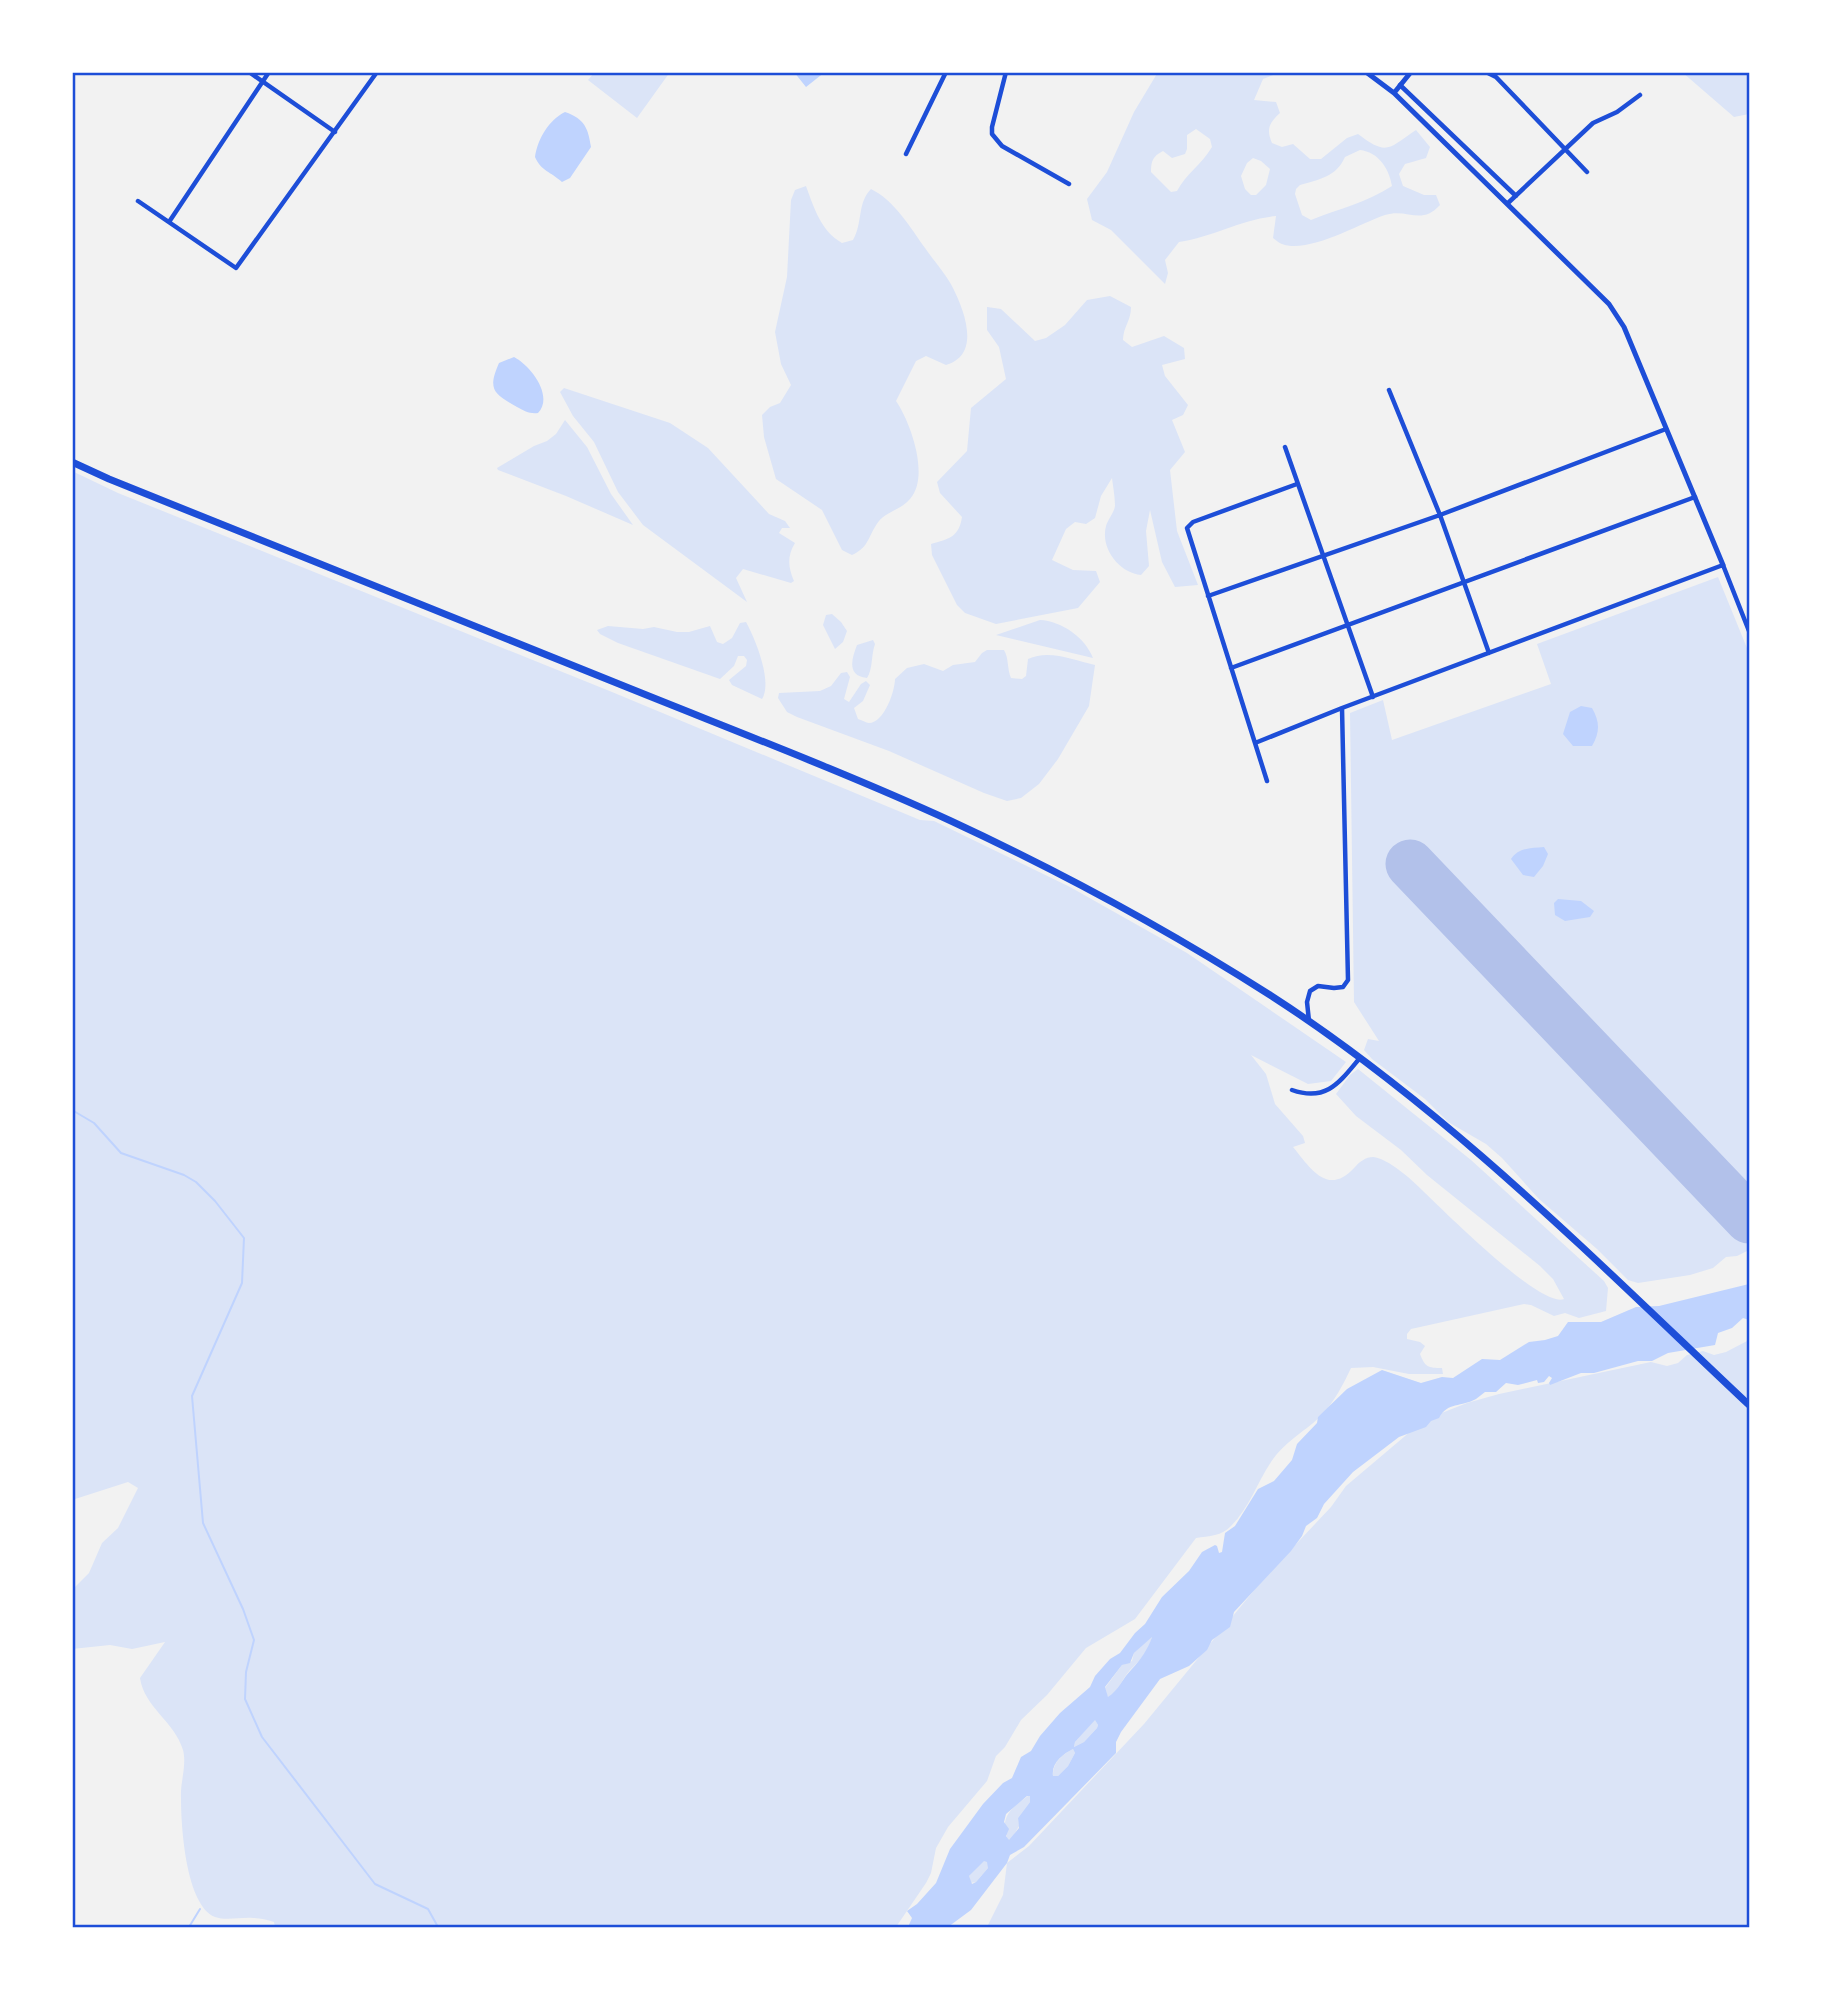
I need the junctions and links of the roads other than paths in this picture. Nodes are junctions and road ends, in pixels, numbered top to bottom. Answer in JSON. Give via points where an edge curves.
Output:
{"nodes":[{"id":1,"x":249,"y":72,"type":"edge"},
{"id":2,"x":269,"y":72,"type":"edge"},
{"id":3,"x":377,"y":72,"type":"edge"},
{"id":4,"x":946,"y":72,"type":"edge"},
{"id":5,"x":1006,"y":72,"type":"edge"},
{"id":6,"x":1366,"y":72,"type":"edge"},
{"id":7,"x":1411,"y":72,"type":"edge"},
{"id":8,"x":1486,"y":72,"type":"edge"},
{"id":9,"x":263,"y":81,"type":"junction"},
{"id":10,"x":1400,"y":85,"type":"junction"},
{"id":11,"x":1394,"y":93,"type":"junction"},
{"id":12,"x":1640,"y":95,"type":"dead end"},
{"id":13,"x":335,"y":132,"type":"junction"},
{"id":14,"x":1565,"y":148,"type":"junction"},
{"id":15,"x":906,"y":154,"type":"dead end"},
{"id":16,"x":1587,"y":172,"type":"dead end"},
{"id":17,"x":1069,"y":184,"type":"dead end"},
{"id":18,"x":1516,"y":195,"type":"junction"},
{"id":19,"x":138,"y":201,"type":"dead end"},
{"id":20,"x":1508,"y":203,"type":"junction"},
{"id":21,"x":169,"y":222,"type":"junction"},
{"id":22,"x":1389,"y":390,"type":"dead end"},
{"id":23,"x":1666,"y":429,"type":"junction"},
{"id":24,"x":1285,"y":447,"type":"dead end"},
{"id":25,"x":72,"y":462,"type":"edge"},
{"id":26,"x":1297,"y":484,"type":"junction"},
{"id":27,"x":1695,"y":497,"type":"junction"},
{"id":28,"x":1440,"y":515,"type":"junction"},
{"id":29,"x":1323,"y":555,"type":"junction"},
{"id":30,"x":1723,"y":565,"type":"junction"},
{"id":31,"x":1464,"y":583,"type":"junction"},
{"id":32,"x":1208,"y":596,"type":"junction"},
{"id":33,"x":1349,"y":625,"type":"junction"},
{"id":34,"x":1749,"y":631,"type":"edge"},
{"id":35,"x":1489,"y":653,"type":"junction"},
{"id":36,"x":1231,"y":668,"type":"junction"},
{"id":37,"x":1373,"y":696,"type":"junction"},
{"id":38,"x":1342,"y":708,"type":"junction"},
{"id":39,"x":1255,"y":743,"type":"junction"},
{"id":40,"x":1267,"y":781,"type":"dead end"},
{"id":41,"x":1310,"y":1023,"type":"junction"},
{"id":42,"x":1359,"y":1059,"type":"junction"},
{"id":43,"x":1292,"y":1090,"type":"dead end"},
{"id":44,"x":1749,"y":1405,"type":"edge"}],
"edges":[{"from":1,"to":9,"type":"street"},
{"from":2,"to":9,"type":"street"},
{"from":3,"to":13,"type":"street"},
{"from":4,"to":15,"type":"street"},
{"from":5,"to":17,"type":"street","via":[[992,134],[1002,146]]},
{"from":6,"to":11,"type":"street"},
{"from":7,"to":10,"type":"street"},
{"from":8,"to":14,"type":"street"},
{"from":9,"to":13,"type":"street"},
{"from":9,"to":21,"type":"street"},
{"from":10,"to":11,"type":"street"},
{"from":10,"to":18,"type":"street"},
{"from":11,"to":20,"type":"street"},
{"from":12,"to":14,"type":"street","via":[[1593,123]]},
{"from":13,"to":21,"type":"street","via":[[236,268]]},
{"from":14,"to":16,"type":"street"},
{"from":14,"to":18,"type":"street"},
{"from":18,"to":20,"type":"street"},
{"from":19,"to":21,"type":"street"},
{"from":20,"to":23,"type":"street","via":[[1609,304]]},
{"from":22,"to":28,"type":"street"},
{"from":23,"to":27,"type":"street"},
{"from":23,"to":28,"type":"street"},
{"from":24,"to":26,"type":"street"},
{"from":25,"to":41,"type":"highway","via":[[951,821],[1177,938]]},
{"from":26,"to":29,"type":"street"},
{"from":26,"to":32,"type":"street","via":[[1186,528]]},
{"from":27,"to":30,"type":"street"},
{"from":27,"to":31,"type":"street"},
{"from":28,"to":29,"type":"street"},
{"from":28,"to":31,"type":"street"},
{"from":29,"to":32,"type":"street"},
{"from":29,"to":33,"type":"street"},
{"from":30,"to":34,"type":"street"},
{"from":30,"to":35,"type":"street"},
{"from":31,"to":33,"type":"street"},
{"from":31,"to":35,"type":"street"},
{"from":32,"to":36,"type":"street"},
{"from":33,"to":36,"type":"street"},
{"from":33,"to":37,"type":"street"},
{"from":35,"to":37,"type":"street"},
{"from":36,"to":39,"type":"street"},
{"from":37,"to":38,"type":"street"},
{"from":38,"to":39,"type":"street"},
{"from":38,"to":41,"type":"street","via":[[1348,981],[1343,987],[1318,986],[1310,991]]},
{"from":39,"to":40,"type":"street"},
{"from":41,"to":42,"type":"highway"},
{"from":42,"to":43,"type":"street","via":[[1338,1084],[1323,1093],[1306,1095]]},
{"from":42,"to":44,"type":"highway","via":[[1487,1161]]}]}
